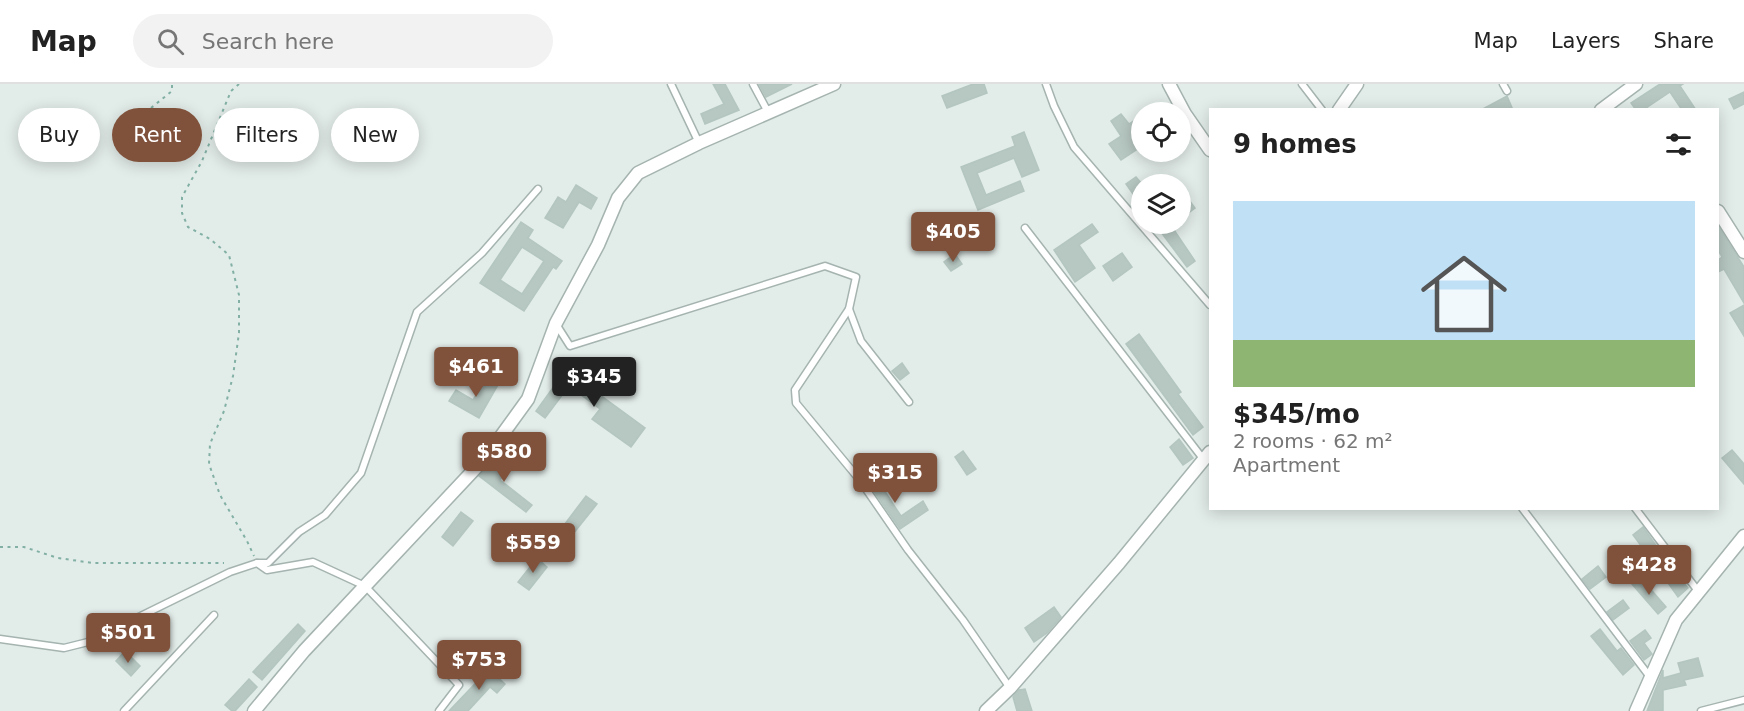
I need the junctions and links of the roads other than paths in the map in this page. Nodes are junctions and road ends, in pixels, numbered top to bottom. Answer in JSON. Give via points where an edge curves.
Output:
{"nodes":[{"id":1,"x":671,"y":84,"type":"edge"},
{"id":2,"x":753,"y":84,"type":"edge"},
{"id":3,"x":834,"y":84,"type":"edge"},
{"id":4,"x":1046,"y":84,"type":"edge"},
{"id":5,"x":1169,"y":84,"type":"edge"},
{"id":6,"x":1302,"y":84,"type":"edge"},
{"id":7,"x":1357,"y":84,"type":"edge"},
{"id":8,"x":1636,"y":84,"type":"edge"},
{"id":9,"x":1320,"y":108,"type":"edge"},
{"id":10,"x":1340,"y":108,"type":"edge"},
{"id":11,"x":1604,"y":108,"type":"edge"},
{"id":12,"x":769,"y":113,"type":"junction"},
{"id":13,"x":699,"y":144,"type":"junction"},
{"id":14,"x":1209,"y":149,"type":"edge"},
{"id":15,"x":538,"y":189,"type":"dead end"},
{"id":16,"x":1719,"y":213,"type":"edge"},
{"id":17,"x":1025,"y":228,"type":"dead end"},
{"id":18,"x":1744,"y":252,"type":"edge"},
{"id":19,"x":1209,"y":304,"type":"edge"},
{"id":20,"x":849,"y":309,"type":"junction"},
{"id":21,"x":556,"y":323,"type":"junction"},
{"id":22,"x":909,"y":402,"type":"dead end"},
{"id":23,"x":1207,"y":456,"type":"edge"},
{"id":24,"x":1524,"y":510,"type":"edge"},
{"id":25,"x":1637,"y":510,"type":"edge"},
{"id":26,"x":1744,"y":536,"type":"edge"},
{"id":27,"x":257,"y":563,"type":"junction"},
{"id":28,"x":365,"y":586,"type":"junction"},
{"id":29,"x":1698,"y":591,"type":"junction"},
{"id":30,"x":214,"y":615,"type":"dead end"},
{"id":31,"x":0,"y":639,"type":"edge"},
{"id":32,"x":1650,"y":677,"type":"junction"},
{"id":33,"x":1010,"y":688,"type":"junction"},
{"id":34,"x":1744,"y":699,"type":"edge"},
{"id":35,"x":124,"y":711,"type":"edge"},
{"id":36,"x":254,"y":711,"type":"edge"},
{"id":37,"x":439,"y":711,"type":"edge"},
{"id":38,"x":986,"y":711,"type":"edge"},
{"id":39,"x":1636,"y":711,"type":"edge"},
{"id":40,"x":1701,"y":711,"type":"edge"}],
"edges":[{"from":1,"to":13,"type":"lane"},
{"from":2,"to":12,"type":"lane"},
{"from":3,"to":12,"type":"street"},
{"from":4,"to":19,"type":"lane","via":[[1074,147]]},
{"from":5,"to":14,"type":"street"},
{"from":6,"to":9,"type":"lane"},
{"from":7,"to":10,"type":"street"},
{"from":8,"to":11,"type":"street"},
{"from":12,"to":13,"type":"street"},
{"from":13,"to":21,"type":"street","via":[[638,173],[618,198]]},
{"from":15,"to":27,"type":"lane","via":[[482,253],[417,312],[361,473],[325,515],[299,532],[268,563]]},
{"from":16,"to":18,"type":"street"},
{"from":17,"to":23,"type":"lane"},
{"from":20,"to":21,"type":"lane","via":[[856,277],[825,266],[570,346]]},
{"from":20,"to":22,"type":"lane","via":[[861,341]]},
{"from":20,"to":33,"type":"lane","via":[[795,390],[796,403],[860,479]]},
{"from":21,"to":28,"type":"street","via":[[528,399],[486,457]]},
{"from":23,"to":33,"type":"street"},
{"from":24,"to":32,"type":"lane"},
{"from":25,"to":29,"type":"lane"},
{"from":26,"to":29,"type":"street"},
{"from":27,"to":28,"type":"lane","via":[[267,570],[313,562]]},
{"from":27,"to":31,"type":"lane","via":[[220,576],[88,642],[64,648]]},
{"from":28,"to":36,"type":"street"},
{"from":28,"to":37,"type":"lane","via":[[459,685]]},
{"from":29,"to":32,"type":"street","via":[[1676,620]]},
{"from":30,"to":35,"type":"lane"},
{"from":32,"to":39,"type":"street"},
{"from":33,"to":38,"type":"street"},
{"from":34,"to":40,"type":"lane"}]}
